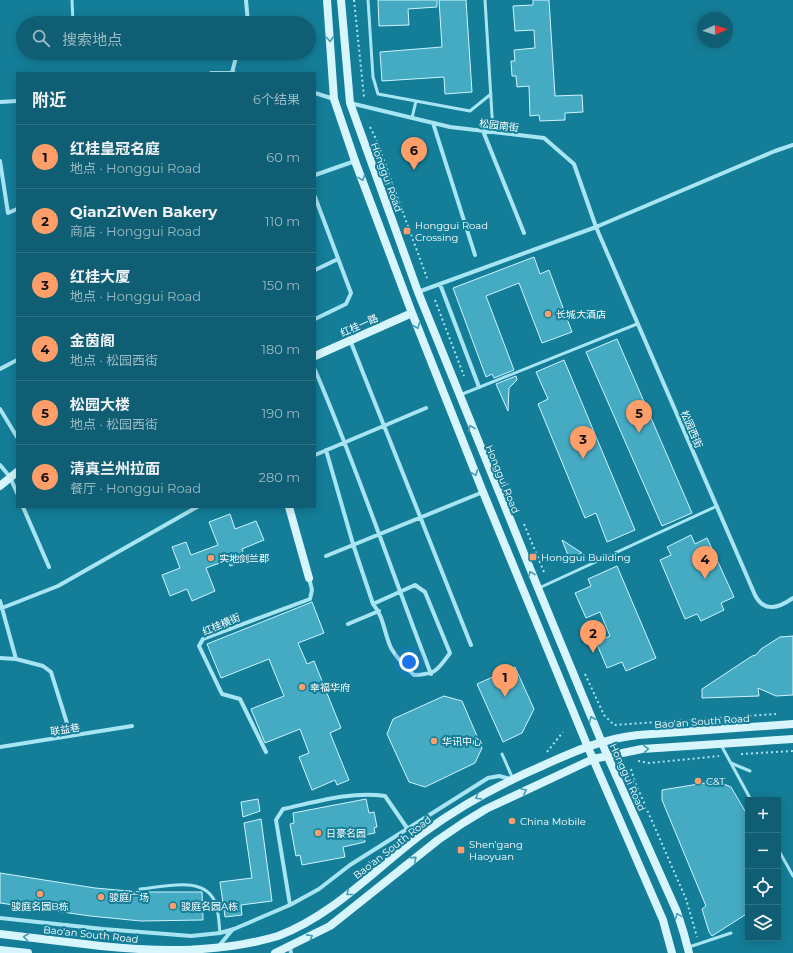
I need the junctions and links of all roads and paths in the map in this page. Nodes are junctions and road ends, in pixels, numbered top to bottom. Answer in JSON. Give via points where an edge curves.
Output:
{"nodes":[{"id":1,"x":72,"y":0,"type":"edge"},
{"id":2,"x":246,"y":0,"type":"edge"},
{"id":3,"x":327,"y":0,"type":"edge"},
{"id":4,"x":341,"y":0,"type":"edge"},
{"id":5,"x":354,"y":0,"type":"edge"},
{"id":6,"x":368,"y":0,"type":"edge"},
{"id":7,"x":485,"y":0,"type":"edge"},
{"id":8,"x":73,"y":16,"type":"edge"},
{"id":9,"x":247,"y":16,"type":"edge"},
{"id":10,"x":236,"y":60,"type":"edge"},
{"id":11,"x":233,"y":72,"type":"edge"},
{"id":12,"x":316,"y":93,"type":"edge"},
{"id":13,"x":491,"y":94,"type":"junction"},
{"id":14,"x":364,"y":97,"type":"dead end"},
{"id":15,"x":334,"y":99,"type":"junction"},
{"id":16,"x":16,"y":101,"type":"edge"},
{"id":17,"x":416,"y":101,"type":"junction"},
{"id":18,"x":0,"y":102,"type":"edge"},
{"id":19,"x":350,"y":103,"type":"junction"},
{"id":20,"x":412,"y":118,"type":"junction"},
{"id":21,"x":433,"y":123,"type":"junction"},
{"id":22,"x":369,"y":126,"type":"dead end"},
{"id":23,"x":483,"y":131,"type":"junction"},
{"id":24,"x":493,"y":132,"type":"junction"},
{"id":25,"x":793,"y":145,"type":"edge"},
{"id":26,"x":0,"y":161,"type":"edge"},
{"id":27,"x":356,"y":162,"type":"junction"},
{"id":28,"x":316,"y":175,"type":"edge"},
{"id":29,"x":316,"y":200,"type":"edge"},
{"id":30,"x":16,"y":209,"type":"edge"},
{"id":31,"x":596,"y":227,"type":"junction"},
{"id":32,"x":524,"y":233,"type":"dead end"},
{"id":33,"x":475,"y":255,"type":"dead end"},
{"id":34,"x":338,"y":259,"type":"junction"},
{"id":35,"x":316,"y":270,"type":"edge"},
{"id":36,"x":427,"y":278,"type":"dead end"},
{"id":37,"x":440,"y":284,"type":"junction"},
{"id":38,"x":418,"y":292,"type":"junction"},
{"id":39,"x":436,"y":300,"type":"dead end"},
{"id":40,"x":412,"y":313,"type":"junction"},
{"id":41,"x":316,"y":319,"type":"edge"},
{"id":42,"x":637,"y":324,"type":"junction"},
{"id":43,"x":350,"y":340,"type":"junction"},
{"id":44,"x":316,"y":356,"type":"edge"},
{"id":45,"x":16,"y":361,"type":"edge"},
{"id":46,"x":0,"y":369,"type":"edge"},
{"id":47,"x":316,"y":373,"type":"edge"},
{"id":48,"x":466,"y":383,"type":"dead end"},
{"id":49,"x":479,"y":387,"type":"junction"},
{"id":50,"x":458,"y":396,"type":"junction"},
{"id":51,"x":426,"y":408,"type":"dead end"},
{"id":52,"x":0,"y":409,"type":"edge"},
{"id":53,"x":383,"y":424,"type":"junction"},
{"id":54,"x":16,"y":435,"type":"edge"},
{"id":55,"x":344,"y":443,"type":"junction"},
{"id":56,"x":326,"y":450,"type":"junction"},
{"id":57,"x":316,"y":455,"type":"edge"},
{"id":58,"x":0,"y":465,"type":"edge"},
{"id":59,"x":14,"y":474,"type":"edge"},
{"id":60,"x":0,"y":486,"type":"edge"},
{"id":61,"x":16,"y":487,"type":"edge"},
{"id":62,"x":482,"y":492,"type":"junction"},
{"id":63,"x":717,"y":506,"type":"junction"},
{"id":64,"x":23,"y":508,"type":"edge"},
{"id":65,"x":195,"y":508,"type":"edge"},
{"id":66,"x":289,"y":508,"type":"edge"},
{"id":67,"x":420,"y":517,"type":"junction"},
{"id":68,"x":380,"y":534,"type":"junction"},
{"id":69,"x":353,"y":544,"type":"junction"},
{"id":70,"x":326,"y":556,"type":"dead end"},
{"id":71,"x":49,"y":567,"type":"dead end"},
{"id":72,"x":309,"y":578,"type":"joint"},
{"id":73,"x":538,"y":588,"type":"junction"},
{"id":74,"x":400,"y":593,"type":"junction"},
{"id":75,"x":793,"y":598,"type":"edge"},
{"id":76,"x":0,"y":601,"type":"edge"},
{"id":77,"x":373,"y":604,"type":"junction"},
{"id":78,"x":1,"y":608,"type":"edge"},
{"id":79,"x":379,"y":611,"type":"junction"},
{"id":80,"x":348,"y":624,"type":"dead end"},
{"id":81,"x":472,"y":645,"type":"dead end"},
{"id":82,"x":0,"y":658,"type":"edge"},
{"id":83,"x":16,"y":659,"type":"junction"},
{"id":84,"x":584,"y":671,"type":"dead end"},
{"id":85,"x":431,"y":674,"type":"junction"},
{"id":86,"x":777,"y":714,"type":"dead end"},
{"id":87,"x":793,"y":724,"type":"edge"},
{"id":88,"x":132,"y":726,"type":"dead end"},
{"id":89,"x":563,"y":732,"type":"dead end"},
{"id":90,"x":71,"y":736,"type":"junction"},
{"id":91,"x":793,"y":739,"type":"edge"},
{"id":92,"x":601,"y":741,"type":"junction"},
{"id":93,"x":720,"y":744,"type":"junction"},
{"id":94,"x":587,"y":745,"type":"junction"},
{"id":95,"x":0,"y":747,"type":"edge"},
{"id":96,"x":793,"y":751,"type":"edge"},
{"id":97,"x":266,"y":752,"type":"dead end"},
{"id":98,"x":502,"y":754,"type":"dead end"},
{"id":99,"x":544,"y":754,"type":"dead end"},
{"id":100,"x":741,"y":754,"type":"dead end"},
{"id":101,"x":607,"y":755,"type":"junction"},
{"id":102,"x":720,"y":756,"type":"dead end"},
{"id":103,"x":593,"y":759,"type":"junction"},
{"id":104,"x":638,"y":761,"type":"dead end"},
{"id":105,"x":731,"y":763,"type":"junction"},
{"id":106,"x":632,"y":769,"type":"dead end"},
{"id":107,"x":750,"y":771,"type":"dead end"},
{"id":108,"x":513,"y":779,"type":"junction"},
{"id":109,"x":749,"y":797,"type":"edge"},
{"id":110,"x":407,"y":828,"type":"junction"},
{"id":111,"x":781,"y":854,"type":"edge"},
{"id":112,"x":793,"y":876,"type":"edge"},
{"id":113,"x":140,"y":889,"type":"dead end"},
{"id":114,"x":290,"y":905,"type":"junction"},
{"id":115,"x":0,"y":918,"type":"edge"},
{"id":116,"x":234,"y":929,"type":"junction"},
{"id":117,"x":220,"y":933,"type":"junction"},
{"id":118,"x":731,"y":933,"type":"dead end"},
{"id":119,"x":0,"y":934,"type":"edge"},
{"id":120,"x":698,"y":938,"type":"dead end"},
{"id":121,"x":0,"y":950,"type":"edge"},
{"id":122,"x":290,"y":950,"type":"edge"},
{"id":123,"x":688,"y":950,"type":"edge"},
{"id":124,"x":214,"y":951,"type":"junction"},
{"id":125,"x":28,"y":953,"type":"edge"},
{"id":126,"x":275,"y":953,"type":"edge"},
{"id":127,"x":672,"y":953,"type":"edge"}],
"edges":[{"from":1,"to":8,"type":"lane"},
{"from":2,"to":9,"type":"street"},
{"from":3,"to":15,"type":"main road","one_way":true},
{"from":4,"to":19,"type":"main road","name":"Honggui Road"},
{"from":5,"to":14,"type":"path"},
{"from":6,"to":17,"type":"lane","via":[[373,77],[378,94]]},
{"from":7,"to":13,"type":"lane"},
{"from":10,"to":11,"type":"street"},
{"from":12,"to":15,"type":"street"},
{"from":13,"to":17,"type":"lane","via":[[470,111]]},
{"from":13,"to":24,"type":"lane"},
{"from":15,"to":27,"type":"main road"},
{"from":16,"to":18,"type":"street"},
{"from":17,"to":20,"type":"lane"},
{"from":19,"to":20,"type":"street","name":"松园南街"},
{"from":19,"to":38,"type":"main road","name":"Honggui Road"},
{"from":20,"to":21,"type":"street","name":"松园南街"},
{"from":21,"to":23,"type":"street","name":"松园南街"},
{"from":21,"to":33,"type":"street"},
{"from":22,"to":36,"type":"path"},
{"from":23,"to":24,"type":"street","name":"松园南街"},
{"from":23,"to":32,"type":"street"},
{"from":24,"to":31,"type":"street","name":"松园南街","via":[[544,138],[574,164]]},
{"from":25,"to":31,"type":"street","via":[[774,150]]},
{"from":26,"to":30,"type":"street","via":[[8,213]]},
{"from":27,"to":28,"type":"street"},
{"from":27,"to":40,"type":"main road","one_way":true},
{"from":29,"to":34,"type":"street"},
{"from":31,"to":37,"type":"street"},
{"from":31,"to":42,"type":"street","name":"松园西街"},
{"from":34,"to":35,"type":"street"},
{"from":34,"to":41,"type":"street","via":[[351,293],[346,304]]},
{"from":37,"to":38,"type":"street"},
{"from":37,"to":49,"type":"street"},
{"from":38,"to":50,"type":"main road","name":"Honggui Road"},
{"from":39,"to":48,"type":"path"},
{"from":40,"to":43,"type":"main road","name":"红桂一路"},
{"from":40,"to":62,"type":"main road","one_way":true},
{"from":42,"to":49,"type":"lane"},
{"from":42,"to":63,"type":"street","name":"松园西街"},
{"from":43,"to":44,"type":"main road","name":"红桂一路"},
{"from":43,"to":53,"type":"street"},
{"from":45,"to":46,"type":"street"},
{"from":47,"to":55,"type":"street"},
{"from":49,"to":50,"type":"lane"},
{"from":73,"to":50,"type":"main road","name":"Honggui Road","one_way":true},
{"from":51,"to":53,"type":"street"},
{"from":52,"to":54,"type":"street"},
{"from":53,"to":55,"type":"street"},
{"from":53,"to":67,"type":"street"},
{"from":55,"to":56,"type":"street"},
{"from":55,"to":68,"type":"street"},
{"from":56,"to":57,"type":"street"},
{"from":56,"to":69,"type":"street"},
{"from":58,"to":59,"type":"street"},
{"from":59,"to":60,"type":"main road"},
{"from":59,"to":61,"type":"street"},
{"from":62,"to":67,"type":"street"},
{"from":62,"to":94,"type":"main road"},
{"from":63,"to":73,"type":"lane"},
{"from":63,"to":75,"type":"street","name":"松园西街","via":[[758,601],[774,607]]},
{"from":64,"to":71,"type":"street"},
{"from":65,"to":78,"type":"street","via":[[58,586]]},
{"from":66,"to":72,"type":"main road"},
{"from":67,"to":68,"type":"street"},
{"from":67,"to":81,"type":"street"},
{"from":68,"to":69,"type":"street"},
{"from":68,"to":74,"type":"street"},
{"from":69,"to":70,"type":"street"},
{"from":69,"to":77,"type":"street"},
{"from":72,"to":97,"type":"street","name":"红桂横街","via":[[312,590],[310,599],[203,638],[199,646],[222,694],[240,699]]},
{"from":92,"to":73,"type":"main road","name":"Honggui Road","one_way":true},
{"from":74,"to":77,"type":"street"},
{"from":74,"to":85,"type":"street"},
{"from":74,"to":85,"type":"street","via":[[415,586],[425,592],[450,653]]},
{"from":76,"to":78,"type":"street"},
{"from":77,"to":79,"type":"street"},
{"from":78,"to":83,"type":"street"},
{"from":79,"to":80,"type":"street"},
{"from":79,"to":85,"type":"street","via":[[392,648],[405,667],[414,675]]},
{"from":82,"to":83,"type":"street"},
{"from":83,"to":90,"type":"street","via":[[43,666],[51,672]]},
{"from":84,"to":86,"type":"path","via":[[604,715],[614,725]]},
{"from":87,"to":92,"type":"main road","name":"Bao'an South Road","via":[[638,735]]},
{"from":88,"to":90,"type":"street","name":"联益巷"},
{"from":89,"to":99,"type":"path"},
{"from":90,"to":95,"type":"street","name":"联益巷"},
{"from":91,"to":93,"type":"main road"},
{"from":92,"to":94,"type":"main road","name":"Bao'an South Road"},
{"from":92,"to":101,"type":"main road","name":"Honggui Road"},
{"from":101,"to":93,"type":"main road","one_way":true,"via":[[642,749]]},
{"from":93,"to":105,"type":"lane"},
{"from":94,"to":103,"type":"main road"},
{"from":94,"to":108,"type":"main road","name":"Bao'an South Road"},
{"from":96,"to":100,"type":"path"},
{"from":98,"to":108,"type":"lane"},
{"from":101,"to":103,"type":"main road"},
{"from":123,"to":101,"type":"main road","name":"Honggui Road","one_way":true,"via":[[676,912]]},
{"from":102,"to":104,"type":"path","via":[[649,763]]},
{"from":122,"to":103,"type":"main road","one_way":true,"via":[[330,926],[463,823],[486,809]]},
{"from":103,"to":127,"type":"main road","via":[[662,920]]},
{"from":105,"to":107,"type":"lane"},
{"from":105,"to":109,"type":"lane"},
{"from":106,"to":120,"type":"path","via":[[635,782],[686,899]]},
{"from":108,"to":110,"type":"street","via":[[499,776],[488,778]]},
{"from":108,"to":124,"type":"main road","name":"Bao'an South Road","one_way":true,"via":[[476,798],[423,833],[345,896],[295,929],[252,944]]},
{"from":110,"to":114,"type":"street","via":[[350,865],[319,889]]},
{"from":110,"to":114,"type":"street","via":[[385,796],[374,794],[337,797],[283,809],[276,820]]},
{"from":111,"to":112,"type":"lane"},
{"from":113,"to":117,"type":"lane","via":[[191,884],[206,889],[216,904]]},
{"from":114,"to":116,"type":"street"},
{"from":115,"to":117,"type":"street","via":[[191,936]]},
{"from":116,"to":117,"type":"street"},
{"from":116,"to":124,"type":"street"},
{"from":118,"to":123,"type":"lane"},
{"from":124,"to":119,"type":"main road","name":"Bao'an South Road","one_way":true,"via":[[168,952]]},
{"from":121,"to":125,"type":"main road"},
{"from":122,"to":126,"type":"main road"}]}
